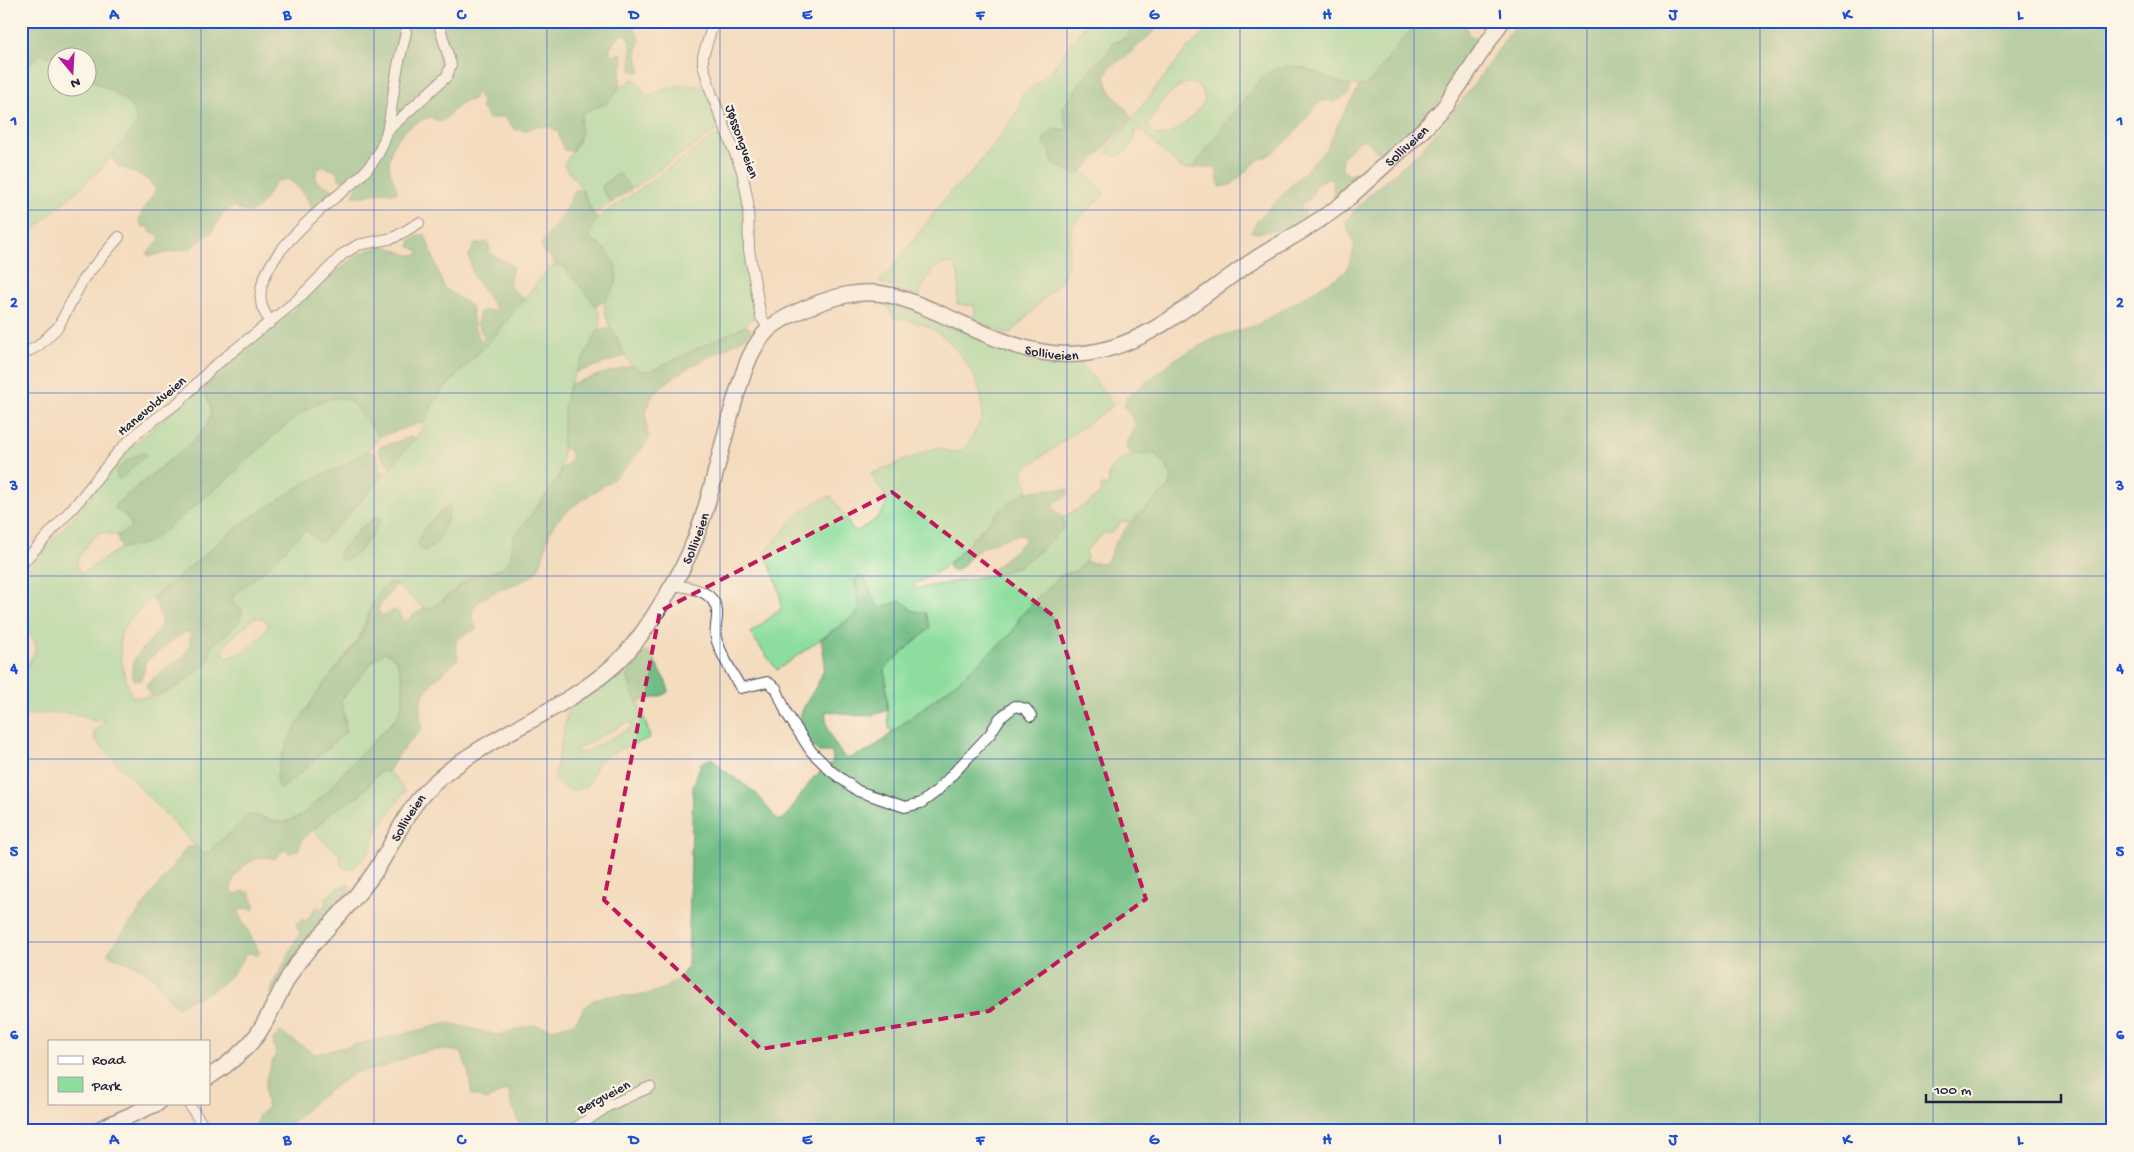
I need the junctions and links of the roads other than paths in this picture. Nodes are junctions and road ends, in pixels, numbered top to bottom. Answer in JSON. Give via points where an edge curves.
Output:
{"nodes":[{"id":1,"x":438,"y":21,"type":"edge"},
{"id":2,"x":714,"y":21,"type":"edge"},
{"id":3,"x":1502,"y":21,"type":"edge"},
{"id":4,"x":406,"y":32,"type":"dead end"},
{"id":5,"x":388,"y":130,"type":"junction"},
{"id":6,"x":419,"y":223,"type":"dead end"},
{"id":7,"x":119,"y":237,"type":"dead end"},
{"id":8,"x":270,"y":323,"type":"junction"},
{"id":9,"x":769,"y":329,"type":"junction"},
{"id":10,"x":21,"y":354,"type":"edge"},
{"id":11,"x":21,"y":565,"type":"edge"},
{"id":12,"x":673,"y":585,"type":"junction"},
{"id":13,"x":1031,"y":716,"type":"dead end"},
{"id":14,"x":210,"y":1076,"type":"edge"},
{"id":15,"x":650,"y":1087,"type":"dead end"},
{"id":16,"x":156,"y":1104,"type":"edge"},
{"id":17,"x":189,"y":1104,"type":"edge"},
{"id":18,"x":95,"y":1131,"type":"edge"},
{"id":19,"x":207,"y":1131,"type":"edge"},
{"id":20,"x":571,"y":1131,"type":"edge"}],
"edges":[{"from":1,"to":5,"type":"street","via":[[451,65],[447,76]]},
{"from":2,"to":9,"type":"street","name":"Jøssongveien","via":[[703,66],[742,171],[748,202],[749,250],[761,317]]},
{"from":3,"to":9,"type":"street","name":"Solliveien","via":[[1446,105],[1342,204],[1252,261],[1195,303],[1122,344],[1081,354],[1033,350],[1013,345],[900,298],[868,293],[848,294],[821,302],[791,314]]},
{"from":4,"to":5,"type":"street"},
{"from":5,"to":8,"type":"street","via":[[378,154],[364,174],[318,211],[268,268],[260,296]]},
{"from":6,"to":8,"type":"street","name":"Hanevoldveien","via":[[393,238],[358,245],[343,254]]},
{"from":7,"to":10,"type":"street","via":[[84,278],[58,327],[38,346]]},
{"from":8,"to":11,"type":"street","name":"Hanevoldveien","via":[[212,368],[179,402],[139,431]]},
{"from":9,"to":12,"type":"street","name":"Solliveien","via":[[754,347],[743,373],[696,537]]},
{"from":12,"to":13,"type":"street","via":[[697,590],[714,601],[716,640],[741,688],[768,682],[776,688],[787,714],[811,751],[858,791],[888,802],[905,808],[921,803],[936,792],[990,734],[1000,718],[1015,706],[1026,709]]},
{"from":12,"to":14,"type":"street","name":"Solliveien","via":[[634,644],[613,666],[567,699],[475,753],[430,786],[414,805],[372,876],[297,964],[258,1033],[241,1052]]},
{"from":15,"to":20,"type":"street","name":"Bergveien","via":[[608,1106]]},
{"from":16,"to":18,"type":"street"},
{"from":17,"to":19,"type":"street"}]}
